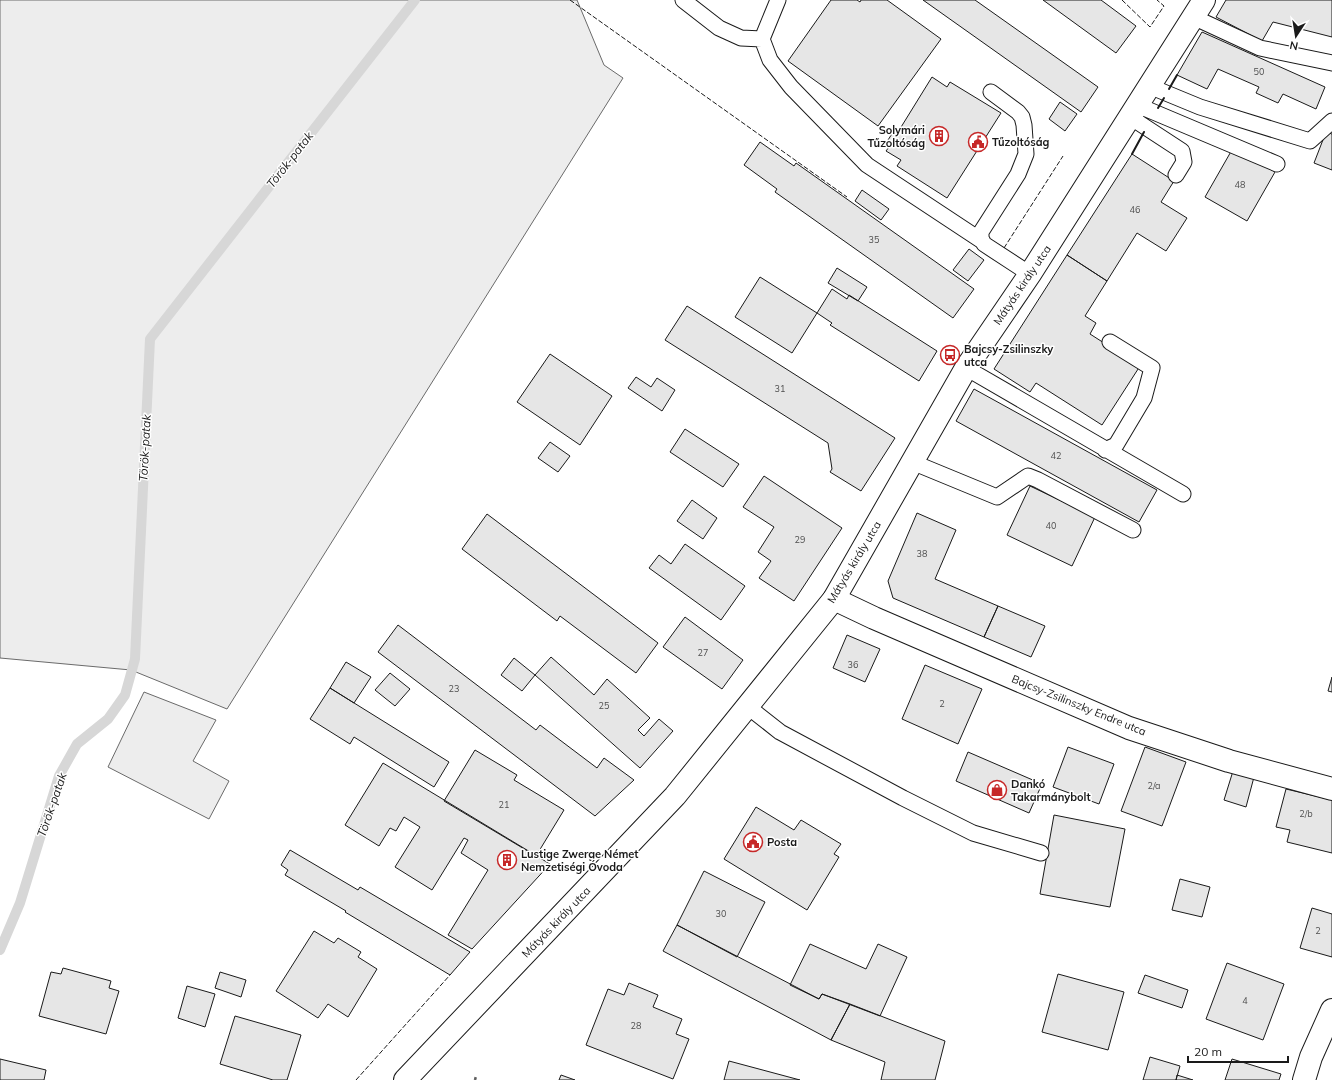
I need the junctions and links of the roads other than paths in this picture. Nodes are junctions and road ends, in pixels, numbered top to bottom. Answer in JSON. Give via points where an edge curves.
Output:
{"nodes":[{"id":1,"x":683,"y":0,"type":"edge"},
{"id":2,"x":778,"y":0,"type":"edge"},
{"id":3,"x":1199,"y":8,"type":"edge"},
{"id":4,"x":762,"y":39,"type":"junction"},
{"id":5,"x":1332,"y":63,"type":"edge"},
{"id":6,"x":1149,"y":86,"type":"junction"},
{"id":7,"x":990,"y":92,"type":"dead end"},
{"id":8,"x":1134,"y":111,"type":"junction"},
{"id":9,"x":1332,"y":121,"type":"edge"},
{"id":10,"x":1277,"y":164,"type":"dead end"},
{"id":11,"x":1176,"y":175,"type":"dead end"},
{"id":12,"x":982,"y":241,"type":"junction"},
{"id":13,"x":1030,"y":274,"type":"junction"},
{"id":14,"x":1110,"y":342,"type":"dead end"},
{"id":15,"x":966,"y":368,"type":"junction"},
{"id":16,"x":1105,"y":450,"type":"junction"},
{"id":17,"x":912,"y":462,"type":"junction"},
{"id":18,"x":1183,"y":494,"type":"dead end"},
{"id":19,"x":1134,"y":530,"type":"dead end"},
{"id":20,"x":834,"y":599,"type":"junction"},
{"id":21,"x":747,"y":706,"type":"junction"},
{"id":22,"x":1332,"y":789,"type":"edge"},
{"id":23,"x":1041,"y":853,"type":"dead end"},
{"id":24,"x":1332,"y":1010,"type":"edge"},
{"id":25,"x":405,"y":1080,"type":"edge"},
{"id":26,"x":1304,"y":1080,"type":"edge"}],
"edges":[{"from":1,"to":4,"type":"lane","via":[[719,28],[741,38]]},
{"from":2,"to":4,"type":"lane"},
{"from":3,"to":5,"type":"lane","via":[[1260,48]]},
{"from":3,"to":6,"type":"main road","name":"Mátyás király utca"},
{"from":4,"to":12,"type":"lane","via":[[770,60],[791,87],[867,165]]},
{"from":6,"to":8,"type":"main road","name":"Mátyás király utca"},
{"from":6,"to":9,"type":"lane","via":[[1200,107],[1310,141]]},
{"from":7,"to":12,"type":"lane","via":[[1022,117],[1026,154],[1018,174],[982,232]]},
{"from":8,"to":10,"type":"lane"},
{"from":8,"to":11,"type":"lane","via":[[1182,151],[1184,162]]},
{"from":8,"to":13,"type":"main road","name":"Mátyás király utca"},
{"from":12,"to":13,"type":"lane"},
{"from":13,"to":15,"type":"main road","name":"Mátyás király utca"},
{"from":14,"to":16,"type":"lane","via":[[1152,368],[1144,398],[1116,446]]},
{"from":15,"to":16,"type":"lane"},
{"from":15,"to":17,"type":"main road","name":"Mátyás király utca"},
{"from":16,"to":18,"type":"lane"},
{"from":17,"to":19,"type":"lane","via":[[997,497],[1028,476]]},
{"from":17,"to":20,"type":"main road","name":"Mátyás király utca"},
{"from":20,"to":21,"type":"main road","name":"Mátyás király utca"},
{"from":20,"to":22,"type":"main road","name":"Bajcsy-Zsilinszky Endre utca","via":[[1130,728],[1229,761]]},
{"from":21,"to":23,"type":"lane","via":[[780,732],[903,798],[973,833]]},
{"from":21,"to":25,"type":"main road","name":"Mátyás király utca","via":[[675,796]]},
{"from":24,"to":26,"type":"main road","via":[[1311,1057]]}]}
